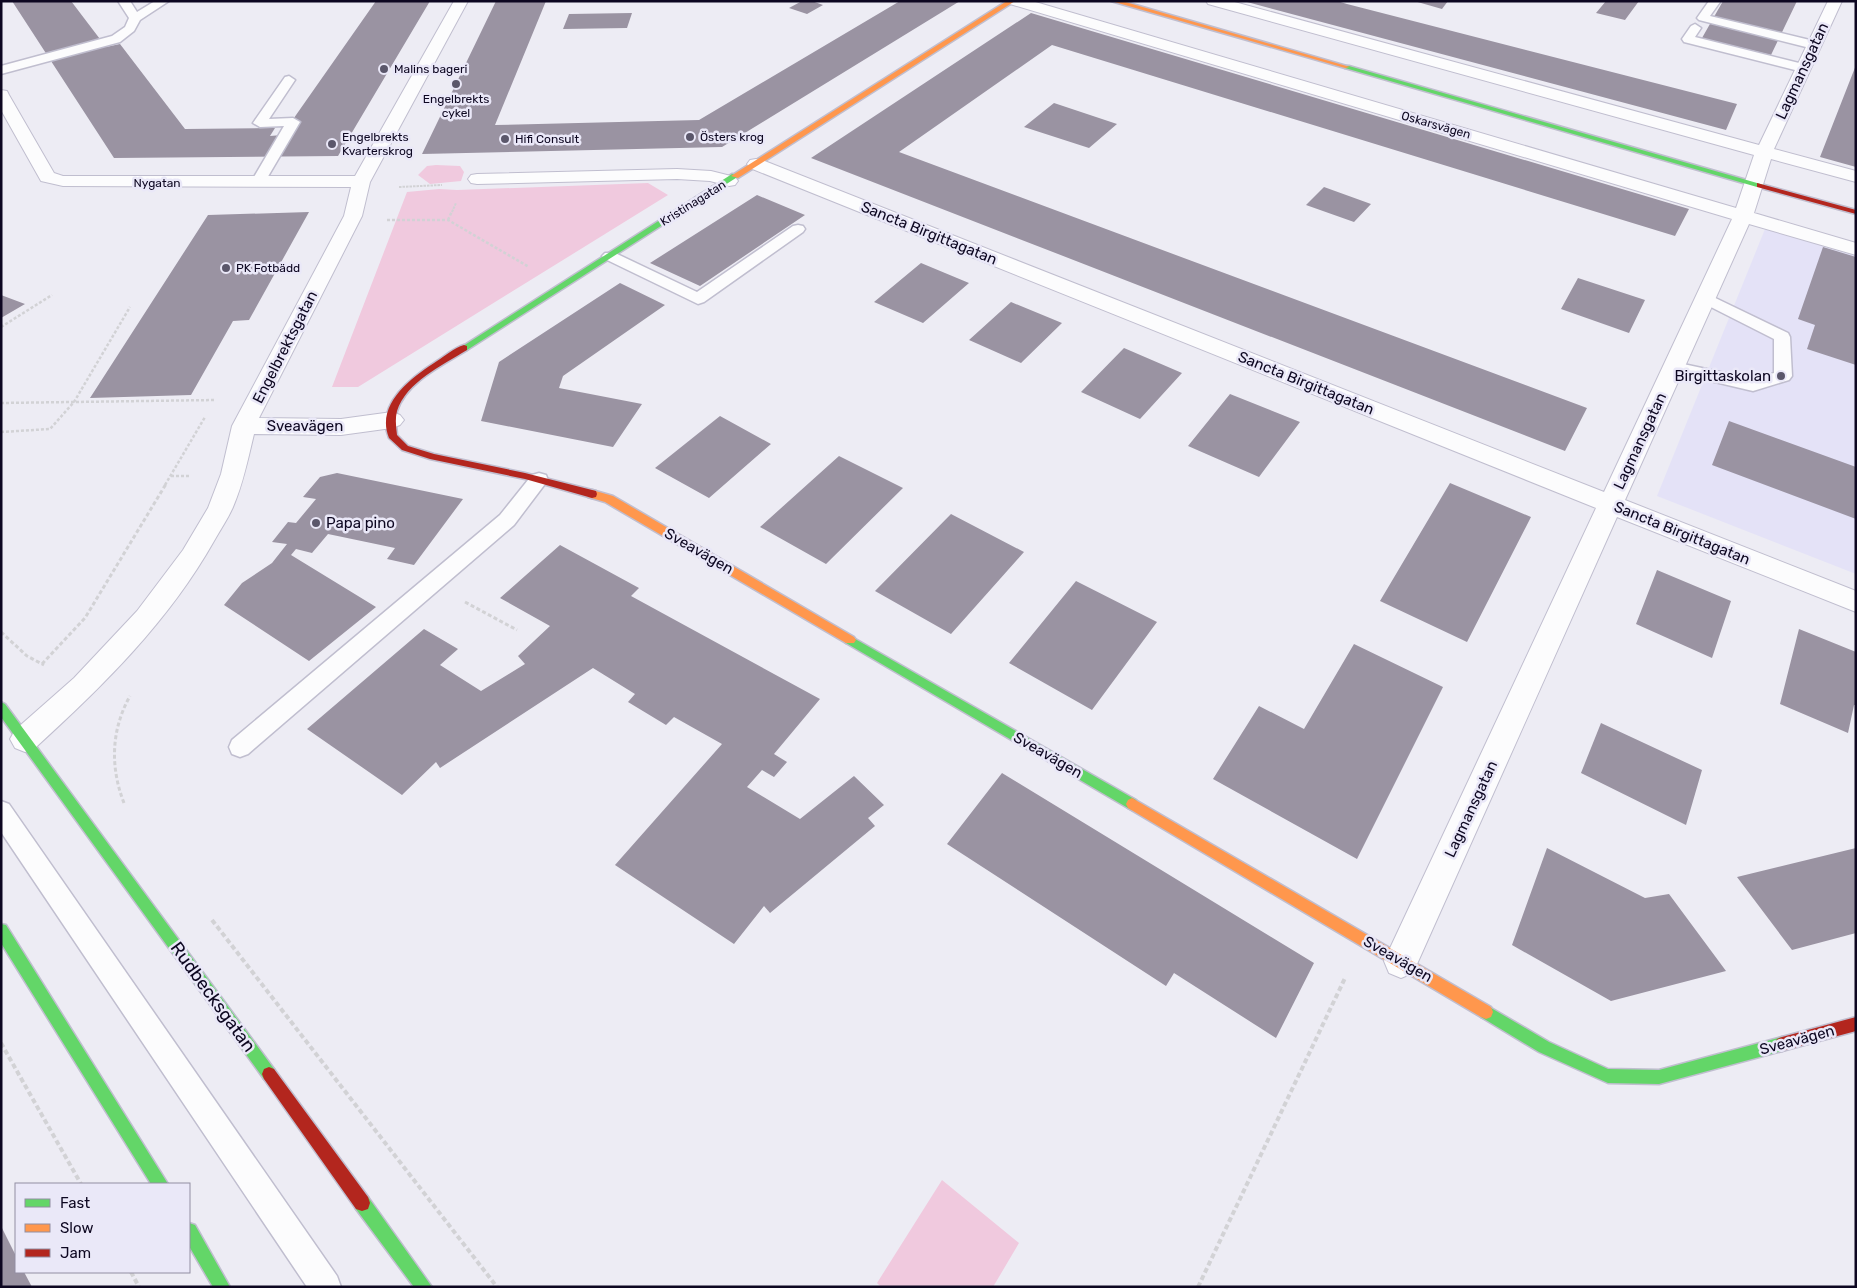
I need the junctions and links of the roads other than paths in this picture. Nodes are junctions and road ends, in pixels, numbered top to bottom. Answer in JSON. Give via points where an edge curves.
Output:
{"nodes":[{"id":1,"x":124,"y":1,"type":"edge"},
{"id":2,"x":164,"y":1,"type":"edge"},
{"id":3,"x":461,"y":1,"type":"edge"},
{"id":4,"x":1014,"y":1,"type":"edge"},
{"id":5,"x":1114,"y":1,"type":"edge"},
{"id":6,"x":1213,"y":1,"type":"edge"},
{"id":7,"x":1835,"y":1,"type":"edge"},
{"id":8,"x":1714,"y":2,"type":"edge"},
{"id":9,"x":1234,"y":4,"type":"edge"},
{"id":10,"x":135,"y":18,"type":"junction"},
{"id":11,"x":1695,"y":28,"type":"dead end"},
{"id":12,"x":1814,"y":45,"type":"junction"},
{"id":13,"x":1804,"y":68,"type":"junction"},
{"id":14,"x":1,"y":70,"type":"edge"},
{"id":15,"x":289,"y":80,"type":"dead end"},
{"id":16,"x":1,"y":95,"type":"edge"},
{"id":17,"x":1764,"y":152,"type":"junction"},
{"id":18,"x":756,"y":164,"type":"junction"},
{"id":19,"x":1856,"y":177,"type":"edge"},
{"id":20,"x":477,"y":180,"type":"road end"},
{"id":21,"x":729,"y":181,"type":"junction"},
{"id":22,"x":258,"y":182,"type":"junction"},
{"id":23,"x":361,"y":182,"type":"junction"},
{"id":24,"x":1754,"y":183,"type":"junction"},
{"id":25,"x":1856,"y":212,"type":"edge"},
{"id":26,"x":1743,"y":216,"type":"junction"},
{"id":27,"x":798,"y":229,"type":"dead end"},
{"id":28,"x":1856,"y":249,"type":"edge"},
{"id":29,"x":610,"y":256,"type":"junction"},
{"id":30,"x":1705,"y":298,"type":"junction"},
{"id":31,"x":1674,"y":367,"type":"junction"},
{"id":32,"x":392,"y":420,"type":"junction"},
{"id":33,"x":244,"y":426,"type":"junction"},
{"id":34,"x":539,"y":480,"type":"junction"},
{"id":35,"x":1611,"y":504,"type":"junction"},
{"id":36,"x":1856,"y":602,"type":"edge"},
{"id":37,"x":1,"y":707,"type":"edge"},
{"id":38,"x":24,"y":739,"type":"junction"},
{"id":39,"x":240,"y":747,"type":"dead end"},
{"id":40,"x":1,"y":812,"type":"edge"},
{"id":41,"x":1,"y":930,"type":"edge"},
{"id":42,"x":1401,"y":961,"type":"junction"},
{"id":43,"x":1856,"y":1024,"type":"edge"},
{"id":44,"x":159,"y":1183,"type":"edge"},
{"id":45,"x":190,"y":1234,"type":"edge"},
{"id":46,"x":222,"y":1287,"type":"edge"},
{"id":47,"x":326,"y":1287,"type":"edge"},
{"id":48,"x":424,"y":1287,"type":"edge"}],
"edges":[{"from":1,"to":10,"type":"lane"},
{"from":2,"to":10,"type":"lane"},
{"from":3,"to":23,"type":"street","name":"Engelbrektsgatan"},
{"from":4,"to":18,"type":"street","name":"Kristinagatan"},
{"from":4,"to":26,"type":"street","name":"Oskarsvägen"},
{"from":5,"to":24,"type":"street"},
{"from":6,"to":9,"type":"street"},
{"from":7,"to":12,"type":"street","name":"Lagmansgatan"},
{"from":8,"to":12,"type":"lane","via":[[1703,18]]},
{"from":9,"to":17,"type":"street"},
{"from":10,"to":14,"type":"lane","via":[[130,29],[116,39]]},
{"from":11,"to":13,"type":"lane","via":[[1688,40]]},
{"from":12,"to":13,"type":"street","name":"Lagmansgatan"},
{"from":13,"to":17,"type":"street","name":"Lagmansgatan"},
{"from":15,"to":22,"type":"lane","via":[[260,123],[293,122]]},
{"from":16,"to":22,"type":"street","name":"Nygatan","via":[[47,177],[86,183]]},
{"from":17,"to":19,"type":"street"},
{"from":17,"to":24,"type":"street","name":"Lagmansgatan"},
{"from":18,"to":21,"type":"street","name":"Kristinagatan"},
{"from":18,"to":35,"type":"street","name":"Sancta Birgittagatan"},
{"from":20,"to":21,"type":"street","via":[[677,174],[712,176]]},
{"from":21,"to":29,"type":"street","name":"Kristinagatan"},
{"from":22,"to":23,"type":"street","name":"Nygatan"},
{"from":23,"to":33,"type":"street","name":"Engelbrektsgatan","via":[[353,216]]},
{"from":24,"to":25,"type":"street"},
{"from":24,"to":26,"type":"street","name":"Lagmansgatan"},
{"from":26,"to":28,"type":"street","name":"Oskarsvägen"},
{"from":26,"to":30,"type":"street","name":"Lagmansgatan"},
{"from":27,"to":29,"type":"lane","via":[[698,299]]},
{"from":29,"to":32,"type":"street","name":"Kristinagatan","via":[[428,371],[403,393],[392,412]]},
{"from":30,"to":31,"type":"street","name":"Lagmansgatan"},
{"from":30,"to":31,"type":"lane","via":[[1782,337],[1783,376],[1753,385]]},
{"from":31,"to":35,"type":"street","name":"Lagmansgatan"},
{"from":32,"to":33,"type":"street","name":"Sveavägen","via":[[341,427]]},
{"from":32,"to":34,"type":"street","name":"Sveavägen","via":[[392,436],[405,448]]},
{"from":33,"to":38,"type":"street","name":"Engelbrektsgatan","via":[[233,474],[220,508],[192,557],[147,618],[84,686]]},
{"from":34,"to":39,"type":"lane","via":[[507,520]]},
{"from":34,"to":42,"type":"street","name":"Sveavägen","via":[[609,499]]},
{"from":35,"to":36,"type":"street","name":"Sancta Birgittagatan"},
{"from":35,"to":42,"type":"street","name":"Lagmansgatan"},
{"from":37,"to":38,"type":"street","name":"Rudbecksgatan"},
{"from":38,"to":48,"type":"street","name":"Rudbecksgatan"},
{"from":40,"to":47,"type":"lane"},
{"from":41,"to":44,"type":"street"},
{"from":42,"to":43,"type":"street","name":"Sveavägen","via":[[1544,1047],[1608,1076],[1659,1077]]},
{"from":45,"to":46,"type":"street"}]}
